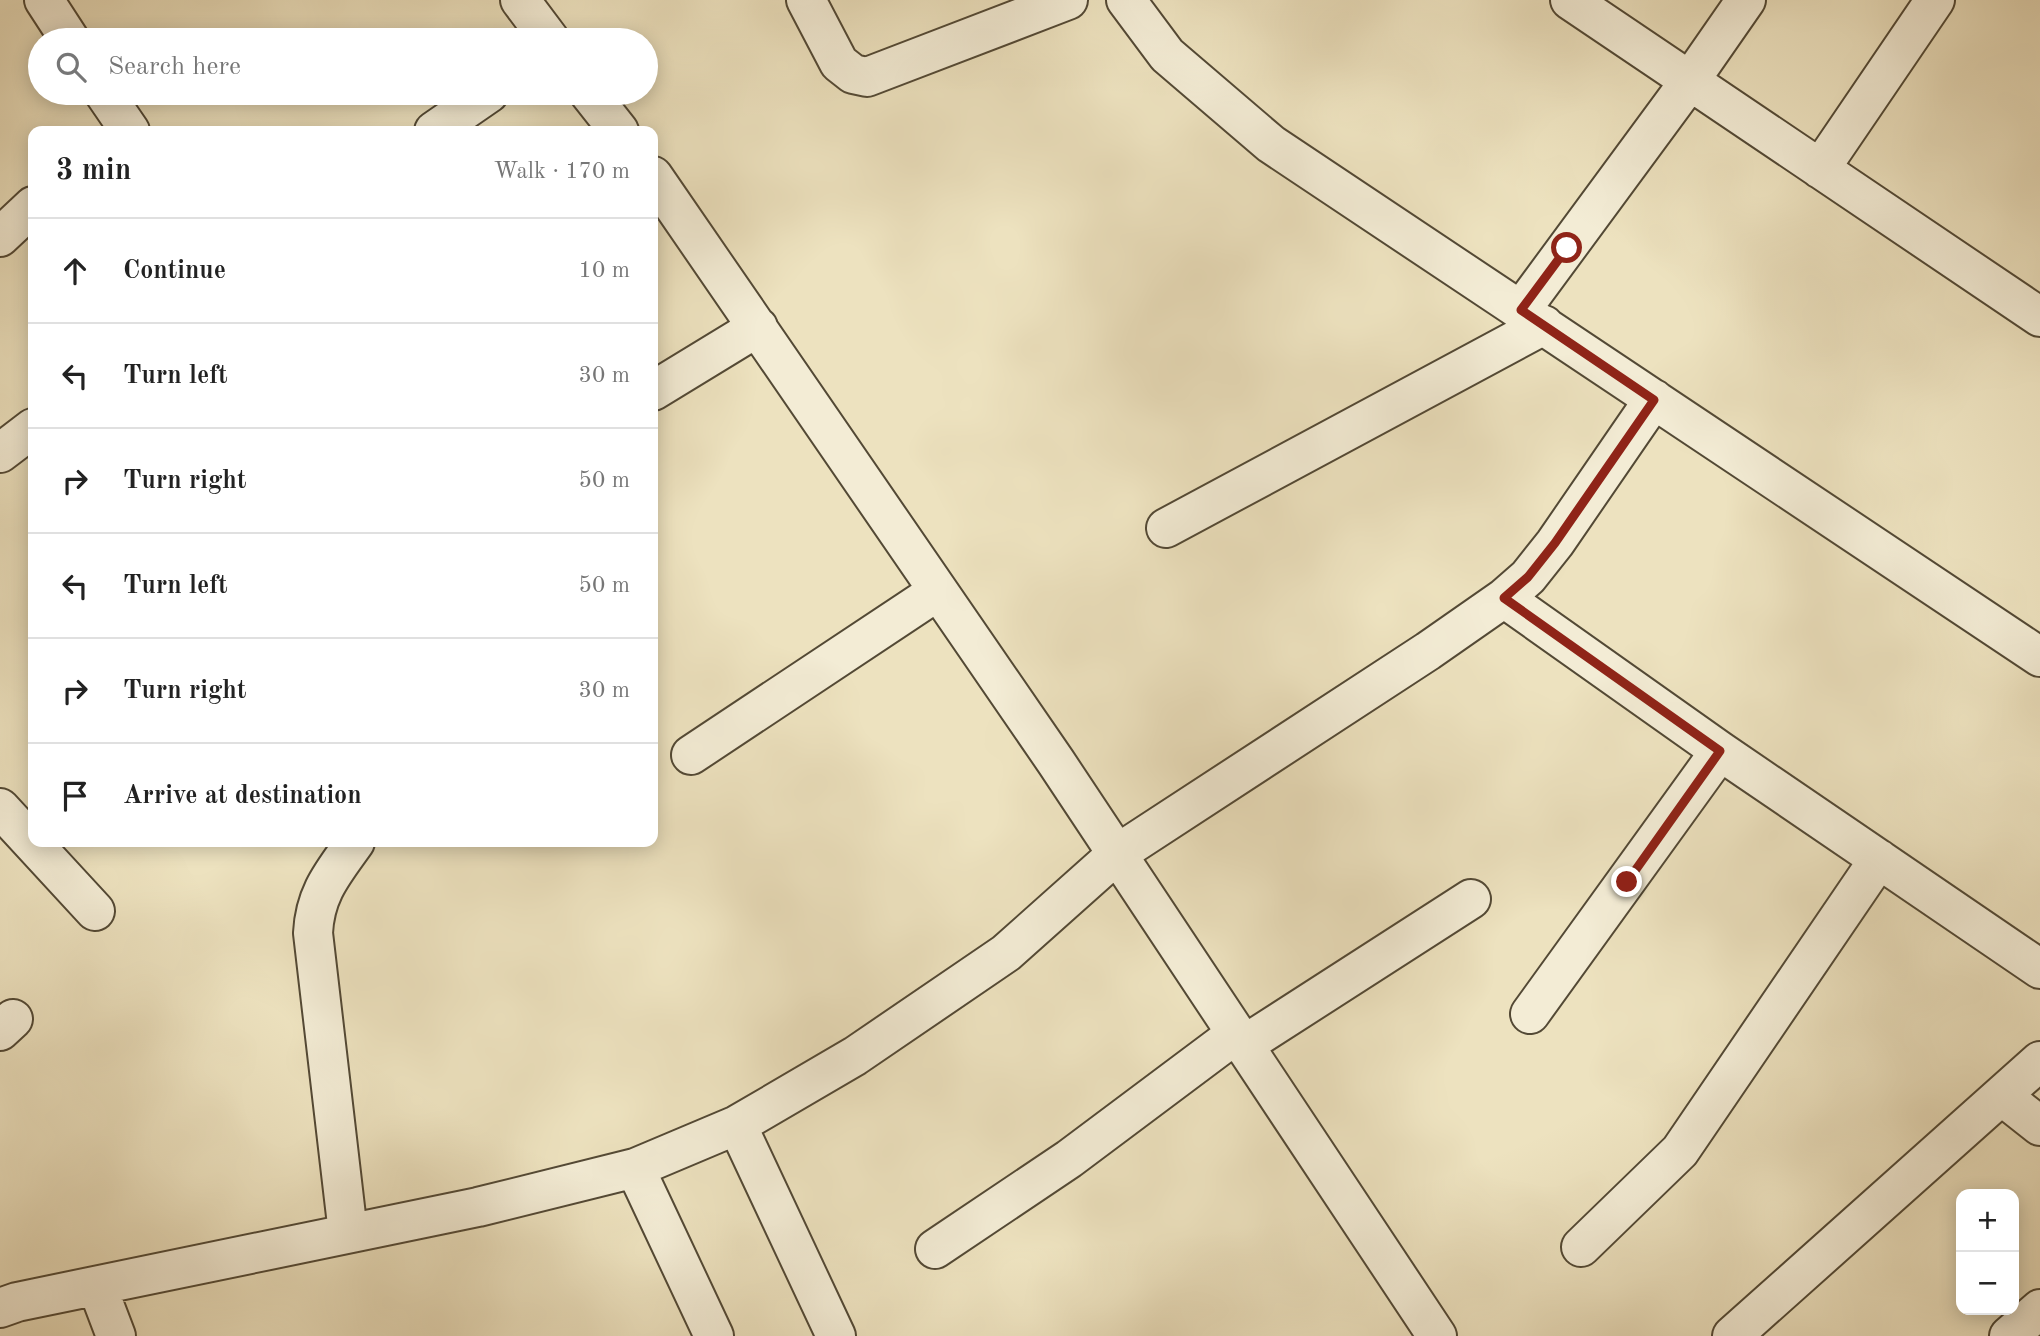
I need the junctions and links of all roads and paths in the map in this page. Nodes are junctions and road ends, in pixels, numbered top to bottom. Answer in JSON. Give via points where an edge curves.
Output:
{"nodes":[{"id":1,"x":44,"y":0,"type":"edge"},
{"id":2,"x":520,"y":0,"type":"edge"},
{"id":3,"x":806,"y":0,"type":"edge"},
{"id":4,"x":1068,"y":0,"type":"edge"},
{"id":5,"x":1126,"y":0,"type":"edge"},
{"id":6,"x":1570,"y":0,"type":"edge"},
{"id":7,"x":1746,"y":0,"type":"edge"},
{"id":8,"x":1935,"y":0,"type":"edge"},
{"id":9,"x":62,"y":28,"type":"edge"},
{"id":10,"x":541,"y":28,"type":"edge"},
{"id":11,"x":1689,"y":82,"type":"junction"},
{"id":12,"x":472,"y":105,"type":"edge"},
{"id":13,"x":599,"y":105,"type":"edge"},
{"id":14,"x":441,"y":126,"type":"edge"},
{"id":15,"x":615,"y":126,"type":"edge"},
{"id":16,"x":1820,"y":169,"type":"junction"},
{"id":17,"x":658,"y":183,"type":"edge"},
{"id":18,"x":28,"y":211,"type":"edge"},
{"id":19,"x":0,"y":237,"type":"edge"},
{"id":20,"x":2040,"y":317,"type":"edge"},
{"id":21,"x":1533,"y":318,"type":"junction"},
{"id":22,"x":758,"y":327,"type":"junction"},
{"id":23,"x":658,"y":388,"type":"edge"},
{"id":24,"x":1654,"y":400,"type":"junction"},
{"id":25,"x":28,"y":432,"type":"edge"},
{"id":26,"x":0,"y":453,"type":"edge"},
{"id":27,"x":1166,"y":528,"type":"dead end"},
{"id":28,"x":938,"y":591,"type":"junction"},
{"id":29,"x":1504,"y":598,"type":"junction"},
{"id":30,"x":2040,"y":657,"type":"edge"},
{"id":31,"x":1720,"y":751,"type":"junction"},
{"id":32,"x":691,"y":755,"type":"dead end"},
{"id":33,"x":0,"y":808,"type":"edge"},
{"id":34,"x":28,"y":838,"type":"edge"},
{"id":35,"x":36,"y":847,"type":"edge"},
{"id":36,"x":351,"y":847,"type":"edge"},
{"id":37,"x":1117,"y":854,"type":"junction"},
{"id":38,"x":1879,"y":859,"type":"junction"},
{"id":39,"x":1471,"y":899,"type":"dead end"},
{"id":40,"x":95,"y":911,"type":"dead end"},
{"id":41,"x":2040,"y":969,"type":"edge"},
{"id":42,"x":1530,"y":1014,"type":"dead end"},
{"id":43,"x":1240,"y":1039,"type":"junction"},
{"id":44,"x":2040,"y":1061,"type":"edge"},
{"id":45,"x":2002,"y":1096,"type":"junction"},
{"id":46,"x":737,"y":1125,"type":"junction"},
{"id":47,"x":2040,"y":1126,"type":"edge"},
{"id":48,"x":635,"y":1168,"type":"junction"},
{"id":49,"x":348,"y":1233,"type":"junction"},
{"id":50,"x":1581,"y":1247,"type":"dead end"},
{"id":51,"x":934,"y":1250,"type":"dead end"},
{"id":52,"x":97,"y":1286,"type":"junction"},
{"id":53,"x":0,"y":1308,"type":"edge"},
{"id":54,"x":2040,"y":1309,"type":"edge"},
{"id":55,"x":116,"y":1336,"type":"edge"},
{"id":56,"x":714,"y":1336,"type":"edge"},
{"id":57,"x":836,"y":1336,"type":"edge"},
{"id":58,"x":1437,"y":1336,"type":"edge"},
{"id":59,"x":1732,"y":1336,"type":"edge"},
{"id":60,"x":2009,"y":1336,"type":"edge"}],
"edges":[{"from":1,"to":9,"type":"street"},
{"from":2,"to":10,"type":"street"},
{"from":3,"to":4,"type":"street","via":[[839,64],[867,77]]},
{"from":5,"to":21,"type":"street","via":[[1167,55],[1271,144]]},
{"from":6,"to":11,"type":"street"},
{"from":7,"to":11,"type":"street"},
{"from":8,"to":16,"type":"street"},
{"from":11,"to":16,"type":"street"},
{"from":11,"to":21,"type":"street"},
{"from":12,"to":14,"type":"street"},
{"from":13,"to":15,"type":"street"},
{"from":16,"to":20,"type":"street"},
{"from":17,"to":22,"type":"street"},
{"from":18,"to":19,"type":"street"},
{"from":21,"to":24,"type":"street"},
{"from":21,"to":27,"type":"street"},
{"from":22,"to":23,"type":"street"},
{"from":22,"to":28,"type":"street"},
{"from":24,"to":29,"type":"street","via":[[1555,543]]},
{"from":24,"to":30,"type":"street"},
{"from":25,"to":26,"type":"street"},
{"from":28,"to":32,"type":"street"},
{"from":28,"to":37,"type":"street"},
{"from":29,"to":31,"type":"street"},
{"from":29,"to":37,"type":"street"},
{"from":31,"to":38,"type":"street"},
{"from":31,"to":42,"type":"street"},
{"from":33,"to":34,"type":"street"},
{"from":35,"to":40,"type":"street"},
{"from":36,"to":49,"type":"street","via":[[324,886],[314,912],[313,933]]},
{"from":37,"to":43,"type":"street"},
{"from":37,"to":46,"type":"street","via":[[1006,953],[855,1056]]},
{"from":38,"to":41,"type":"street"},
{"from":38,"to":50,"type":"street","via":[[1680,1151]]},
{"from":39,"to":43,"type":"street"},
{"from":43,"to":51,"type":"street"},
{"from":43,"to":58,"type":"street"},
{"from":44,"to":45,"type":"street"},
{"from":45,"to":47,"type":"street"},
{"from":45,"to":59,"type":"street"},
{"from":46,"to":48,"type":"street"},
{"from":46,"to":57,"type":"street"},
{"from":48,"to":49,"type":"street"},
{"from":48,"to":56,"type":"street"},
{"from":49,"to":52,"type":"street"},
{"from":52,"to":53,"type":"street"},
{"from":52,"to":55,"type":"street"},
{"from":54,"to":60,"type":"street"}]}
